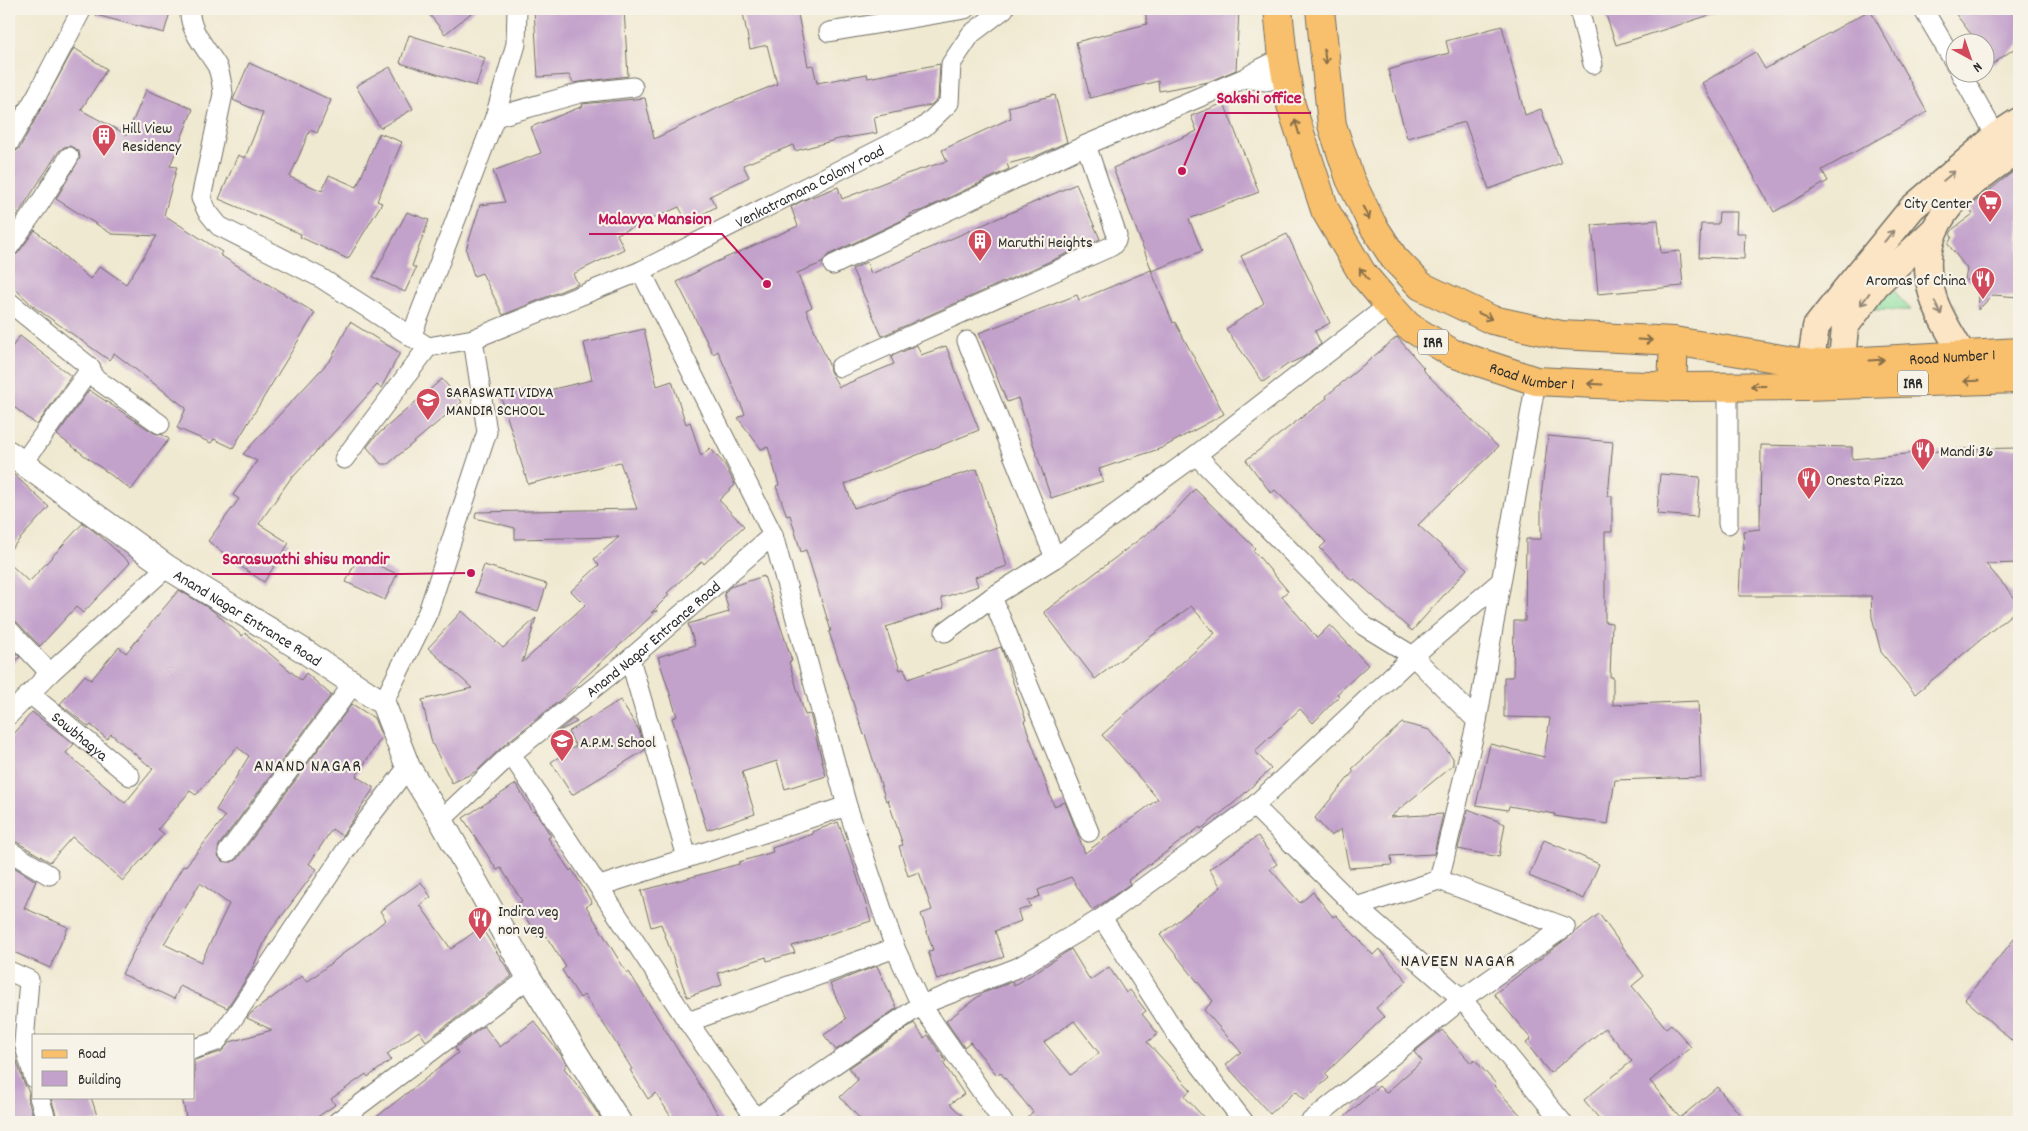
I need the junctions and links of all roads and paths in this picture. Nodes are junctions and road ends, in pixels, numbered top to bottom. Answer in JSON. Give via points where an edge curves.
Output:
{"nodes":[{"id":1,"x":82,"y":9,"type":"edge"},
{"id":2,"x":190,"y":9,"type":"edge"},
{"id":3,"x":517,"y":9,"type":"edge"},
{"id":4,"x":965,"y":9,"type":"edge"},
{"id":5,"x":1004,"y":9,"type":"edge"},
{"id":6,"x":1278,"y":9,"type":"edge"},
{"id":7,"x":1320,"y":9,"type":"edge"},
{"id":8,"x":1579,"y":9,"type":"edge"},
{"id":9,"x":1923,"y":9,"type":"edge"},
{"id":10,"x":829,"y":32,"type":"dead end"},
{"id":11,"x":1946,"y":48,"type":"edge"},
{"id":12,"x":1593,"y":64,"type":"dead end"},
{"id":13,"x":1284,"y":67,"type":"junction"},
{"id":14,"x":1966,"y":82,"type":"edge"},
{"id":15,"x":633,"y":87,"type":"dead end"},
{"id":16,"x":496,"y":117,"type":"junction"},
{"id":17,"x":2019,"y":121,"type":"edge"},
{"id":18,"x":1996,"y":136,"type":"junction"},
{"id":19,"x":9,"y":143,"type":"edge"},
{"id":20,"x":1086,"y":145,"type":"junction"},
{"id":21,"x":2019,"y":149,"type":"edge"},
{"id":22,"x":69,"y":157,"type":"dead end"},
{"id":23,"x":1936,"y":227,"type":"junction"},
{"id":24,"x":9,"y":247,"type":"edge"},
{"id":25,"x":833,"y":265,"type":"dead end"},
{"id":26,"x":641,"y":271,"type":"junction"},
{"id":27,"x":9,"y":302,"type":"edge"},
{"id":28,"x":1389,"y":305,"type":"junction"},
{"id":29,"x":412,"y":337,"type":"junction"},
{"id":30,"x":473,"y":339,"type":"junction"},
{"id":31,"x":967,"y":341,"type":"dead end"},
{"id":32,"x":1674,"y":341,"type":"junction"},
{"id":33,"x":428,"y":347,"type":"junction"},
{"id":34,"x":2019,"y":352,"type":"edge"},
{"id":35,"x":1962,"y":354,"type":"junction"},
{"id":36,"x":840,"y":368,"type":"dead end"},
{"id":37,"x":88,"y":373,"type":"junction"},
{"id":38,"x":1841,"y":373,"type":"junction"},
{"id":39,"x":1809,"y":375,"type":"junction"},
{"id":40,"x":2019,"y":379,"type":"edge"},
{"id":41,"x":1536,"y":381,"type":"junction"},
{"id":42,"x":1672,"y":387,"type":"junction"},
{"id":43,"x":1728,"y":387,"type":"junction"},
{"id":44,"x":160,"y":424,"type":"dead end"},
{"id":45,"x":1196,"y":455,"type":"junction"},
{"id":46,"x":16,"y":458,"type":"edge"},
{"id":47,"x":344,"y":459,"type":"dead end"},
{"id":48,"x":1728,"y":524,"type":"dead end"},
{"id":49,"x":773,"y":535,"type":"junction"},
{"id":50,"x":1055,"y":558,"type":"junction"},
{"id":51,"x":167,"y":567,"type":"junction"},
{"id":52,"x":1501,"y":581,"type":"junction"},
{"id":53,"x":992,"y":598,"type":"junction"},
{"id":54,"x":9,"y":630,"type":"edge"},
{"id":55,"x":945,"y":632,"type":"dead end"},
{"id":56,"x":1413,"y":656,"type":"junction"},
{"id":57,"x":630,"y":659,"type":"junction"},
{"id":58,"x":50,"y":673,"type":"junction"},
{"id":59,"x":354,"y":683,"type":"junction"},
{"id":60,"x":30,"y":694,"type":"junction"},
{"id":61,"x":383,"y":703,"type":"junction"},
{"id":62,"x":9,"y":715,"type":"edge"},
{"id":63,"x":1477,"y":721,"type":"junction"},
{"id":64,"x":511,"y":754,"type":"junction"},
{"id":65,"x":408,"y":767,"type":"junction"},
{"id":66,"x":130,"y":776,"type":"dead end"},
{"id":67,"x":847,"y":806,"type":"junction"},
{"id":68,"x":1254,"y":806,"type":"junction"},
{"id":69,"x":441,"y":820,"type":"junction"},
{"id":70,"x":1089,"y":832,"type":"dead end"},
{"id":71,"x":9,"y":851,"type":"edge"},
{"id":72,"x":228,"y":852,"type":"dead end"},
{"id":73,"x":687,"y":857,"type":"junction"},
{"id":74,"x":49,"y":875,"type":"dead end"},
{"id":75,"x":1439,"y":880,"type":"junction"},
{"id":76,"x":600,"y":886,"type":"junction"},
{"id":77,"x":1356,"y":907,"type":"junction"},
{"id":78,"x":1102,"y":918,"type":"junction"},
{"id":79,"x":895,"y":948,"type":"junction"},
{"id":80,"x":9,"y":971,"type":"edge"},
{"id":81,"x":529,"y":978,"type":"junction"},
{"id":82,"x":1462,"y":1000,"type":"junction"},
{"id":83,"x":921,"y":1005,"type":"junction"},
{"id":84,"x":688,"y":1022,"type":"junction"},
{"id":85,"x":22,"y":1043,"type":"edge"},
{"id":86,"x":195,"y":1049,"type":"edge"},
{"id":87,"x":32,"y":1072,"type":"edge"},
{"id":88,"x":40,"y":1098,"type":"edge"},
{"id":89,"x":756,"y":1120,"type":"edge"},
{"id":90,"x":47,"y":1122,"type":"edge"},
{"id":91,"x":337,"y":1122,"type":"edge"},
{"id":92,"x":619,"y":1122,"type":"edge"},
{"id":93,"x":1003,"y":1122,"type":"edge"},
{"id":94,"x":1244,"y":1122,"type":"edge"},
{"id":95,"x":1310,"y":1122,"type":"edge"},
{"id":96,"x":1562,"y":1122,"type":"edge"}],
"edges":[{"from":1,"to":19,"type":"street"},
{"from":2,"to":29,"type":"street","via":[[189,16],[200,40],[222,78],[223,94],[217,130],[201,198],[207,211],[219,226],[321,278]]},
{"from":3,"to":16,"type":"street","via":[[516,44]]},
{"from":4,"to":10,"type":"street"},
{"from":5,"to":26,"type":"street","name":"Venkatramana Colony road","via":[[971,34],[951,64],[949,103],[924,127]]},
{"from":6,"to":13,"type":"main road","name":"Road Number 1","number":"IRR"},
{"from":7,"to":32,"type":"main road","name":"Road Number 1","number":"IRR","one_way":true,"via":[[1332,125],[1350,179],[1372,224],[1394,258],[1422,286],[1492,320],[1561,335]]},
{"from":8,"to":12,"type":"street"},
{"from":9,"to":11,"type":"street"},
{"from":13,"to":20,"type":"street","via":[[1266,81],[1245,78]]},
{"from":28,"to":13,"type":"main road","name":"Road Number 1","number":"IRR","one_way":true,"via":[[1362,273],[1325,210],[1296,124]]},
{"from":14,"to":18,"type":"street"},
{"from":15,"to":16,"type":"street","via":[[580,94]]},
{"from":16,"to":29,"type":"street"},
{"from":17,"to":18,"type":"main road"},
{"from":39,"to":18,"type":"main road","one_way":true,"via":[[1816,327],[1912,208]]},
{"from":20,"to":25,"type":"street"},
{"from":20,"to":36,"type":"street","via":[[1116,236],[1112,246]]},
{"from":21,"to":23,"type":"main road","via":[[1960,194]]},
{"from":22,"to":24,"type":"street"},
{"from":23,"to":35,"type":"main road","one_way":true,"via":[[1926,257],[1928,278],[1934,302]]},
{"from":23,"to":38,"type":"main road","one_way":true,"via":[[1876,284],[1845,327]]},
{"from":26,"to":30,"type":"street","name":"Venkatramana Colony road"},
{"from":26,"to":49,"type":"street"},
{"from":27,"to":37,"type":"street","via":[[91,368]]},
{"from":28,"to":41,"type":"main road","name":"Road Number 1","number":"IRR","via":[[1408,326],[1452,353]]},
{"from":28,"to":45,"type":"street"},
{"from":29,"to":33,"type":"street"},
{"from":30,"to":33,"type":"street","name":"Venkatramana Colony road"},
{"from":30,"to":61,"type":"street","via":[[487,432],[428,612]]},
{"from":31,"to":50,"type":"street"},
{"from":32,"to":39,"type":"main road","name":"Road Number 1","number":"IRR"},
{"from":32,"to":42,"type":"main road"},
{"from":33,"to":47,"type":"street"},
{"from":34,"to":35,"type":"main road","name":"Road Number 1","number":"IRR"},
{"from":38,"to":35,"type":"main road","name":"Road Number 1","number":"IRR","one_way":true},
{"from":37,"to":44,"type":"street"},
{"from":37,"to":46,"type":"street"},
{"from":38,"to":39,"type":"main road","name":"Road Number 1","number":"IRR"},
{"from":40,"to":38,"type":"main road","name":"Road Number 1","number":"IRR","one_way":true},
{"from":39,"to":43,"type":"main road","name":"Road Number 1","number":"IRR","one_way":true},
{"from":42,"to":41,"type":"main road","name":"Road Number 1","number":"IRR","one_way":true},
{"from":41,"to":52,"type":"street"},
{"from":42,"to":43,"type":"main road","name":"Road Number 1","number":"IRR"},
{"from":43,"to":48,"type":"street"},
{"from":45,"to":50,"type":"street"},
{"from":45,"to":56,"type":"street","via":[[1364,626]]},
{"from":46,"to":51,"type":"street","name":"Anand Nagar Entrance Road"},
{"from":49,"to":57,"type":"street","name":"Anand Nagar Entrance Road"},
{"from":49,"to":67,"type":"street"},
{"from":50,"to":53,"type":"street"},
{"from":51,"to":58,"type":"street"},
{"from":51,"to":59,"type":"street","name":"Anand Nagar Entrance Road"},
{"from":52,"to":56,"type":"street"},
{"from":52,"to":63,"type":"street"},
{"from":53,"to":55,"type":"street"},
{"from":53,"to":70,"type":"street"},
{"from":54,"to":58,"type":"street"},
{"from":56,"to":63,"type":"street"},
{"from":56,"to":68,"type":"street"},
{"from":57,"to":64,"type":"street","name":"Anand Nagar Entrance Road"},
{"from":57,"to":73,"type":"street"},
{"from":58,"to":60,"type":"street"},
{"from":59,"to":61,"type":"street","name":"Anand Nagar Entrance Road"},
{"from":59,"to":72,"type":"street"},
{"from":60,"to":62,"type":"street"},
{"from":60,"to":66,"type":"street","name":"Sowbhagya"},
{"from":61,"to":65,"type":"street"},
{"from":63,"to":75,"type":"street"},
{"from":64,"to":69,"type":"street","name":"Anand Nagar Entrance Road"},
{"from":64,"to":76,"type":"street"},
{"from":65,"to":69,"type":"street"},
{"from":65,"to":86,"type":"street","via":[[358,832],[217,1041]]},
{"from":67,"to":73,"type":"street"},
{"from":67,"to":79,"type":"street"},
{"from":68,"to":77,"type":"street"},
{"from":68,"to":78,"type":"street"},
{"from":69,"to":81,"type":"street"},
{"from":71,"to":74,"type":"street"},
{"from":73,"to":76,"type":"street"},
{"from":75,"to":77,"type":"street"},
{"from":75,"to":82,"type":"street","via":[[1565,927]]},
{"from":76,"to":84,"type":"street"},
{"from":77,"to":82,"type":"street"},
{"from":78,"to":83,"type":"street","via":[[1019,967]]},
{"from":78,"to":94,"type":"street","via":[[1177,1035]]},
{"from":79,"to":83,"type":"street"},
{"from":79,"to":84,"type":"street"},
{"from":80,"to":85,"type":"street","via":[[28,980]]},
{"from":81,"to":91,"type":"street"},
{"from":81,"to":92,"type":"street"},
{"from":82,"to":95,"type":"street"},
{"from":82,"to":96,"type":"street"},
{"from":83,"to":89,"type":"street"},
{"from":83,"to":93,"type":"street"},
{"from":84,"to":89,"type":"street"},
{"from":85,"to":87,"type":"street"},
{"from":88,"to":90,"type":"street"}]}
